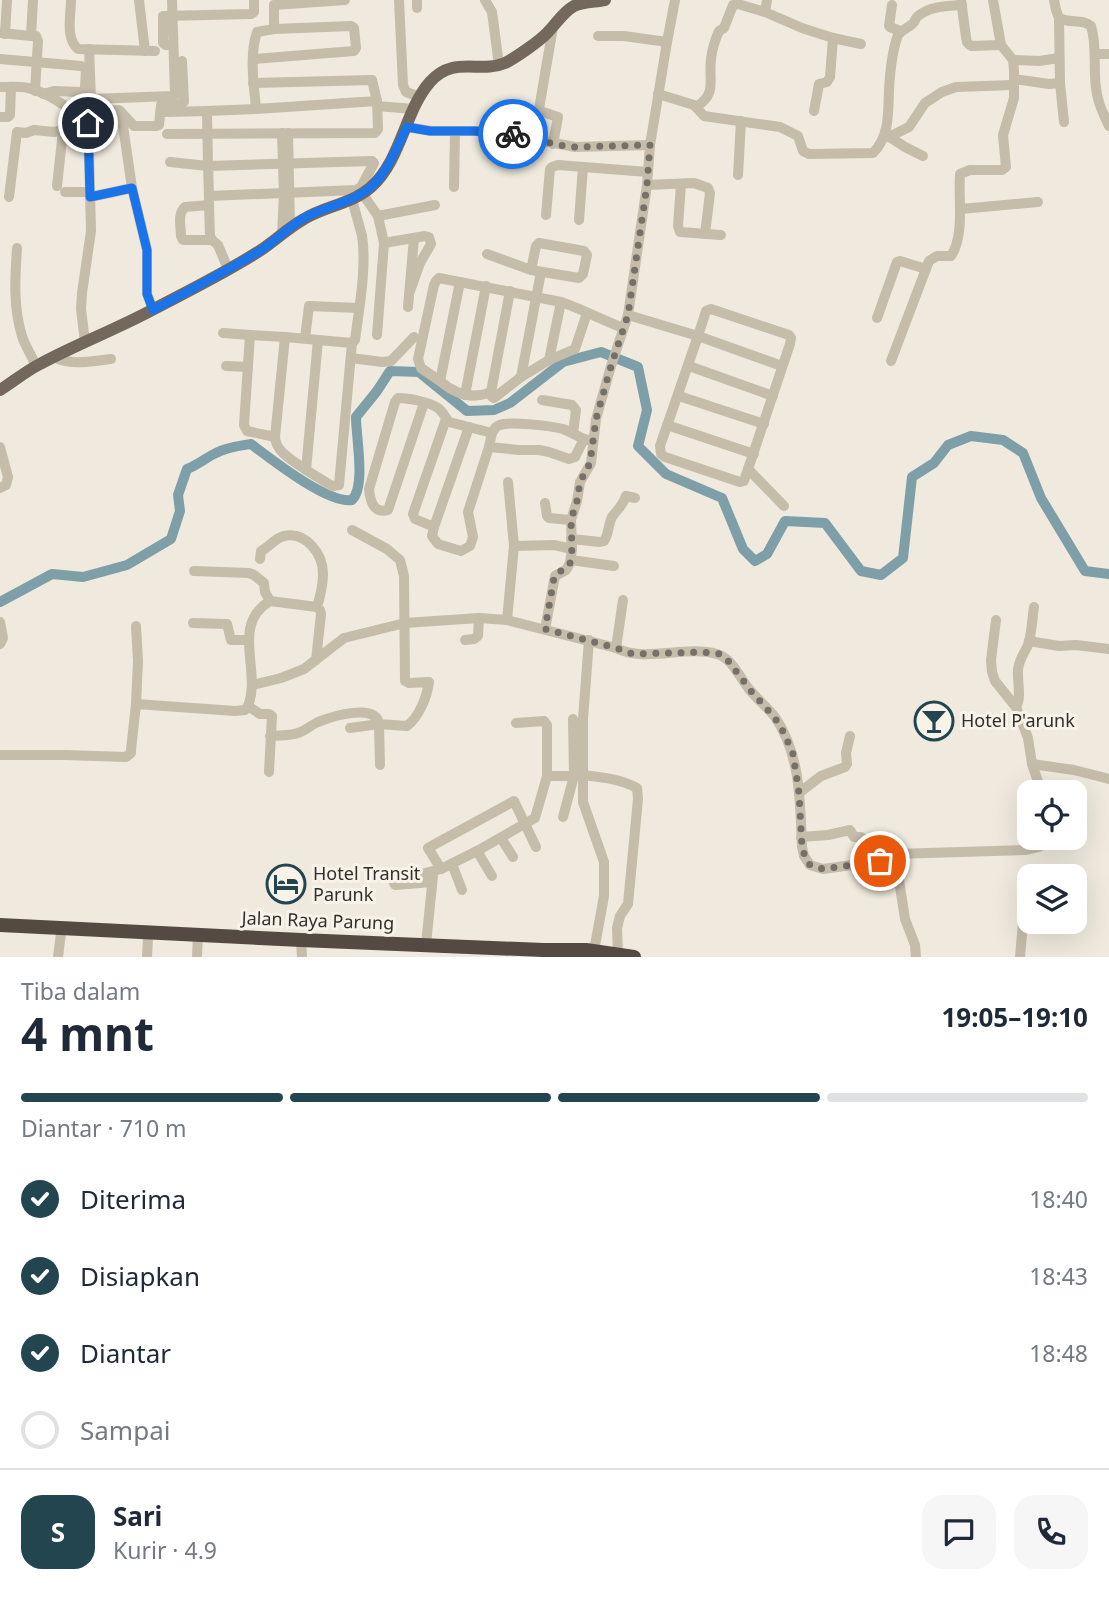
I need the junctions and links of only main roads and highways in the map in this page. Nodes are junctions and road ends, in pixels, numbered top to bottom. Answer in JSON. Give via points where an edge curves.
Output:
{"nodes":[{"id":1,"x":605,"y":0,"type":"edge"},
{"id":2,"x":583,"y":2,"type":"edge"},
{"id":3,"x":0,"y":390,"type":"edge"},
{"id":4,"x":0,"y":927,"type":"edge"},
{"id":5,"x":197,"y":937,"type":"junction"},
{"id":6,"x":301,"y":947,"type":"edge"},
{"id":7,"x":590,"y":954,"type":"edge"},
{"id":8,"x":618,"y":956,"type":"edge"},
{"id":9,"x":634,"y":957,"type":"edge"}],
"edges":[{"from":1,"to":2,"type":"main road"},
{"from":2,"to":3,"type":"main road","via":[[507,62],[452,67],[438,74],[371,187],[325,208],[265,248],[153,310],[36,366]]},
{"from":4,"to":5,"type":"highway","name":"Jalan Raya Parung"},
{"from":4,"to":5,"type":"highway","name":"Jalan Raya Parung"},
{"from":5,"to":6,"type":"highway","name":"Jalan Raya Parung"},
{"from":6,"to":7,"type":"highway","name":"Jalan Raya Parung"},
{"from":6,"to":7,"type":"highway","name":"Jalan Raya Parung","via":[[426,944]]},
{"from":7,"to":8,"type":"highway","name":"Jalan Raya Parung"},
{"from":8,"to":9,"type":"highway","name":"Jalan Raya Parung"}]}
